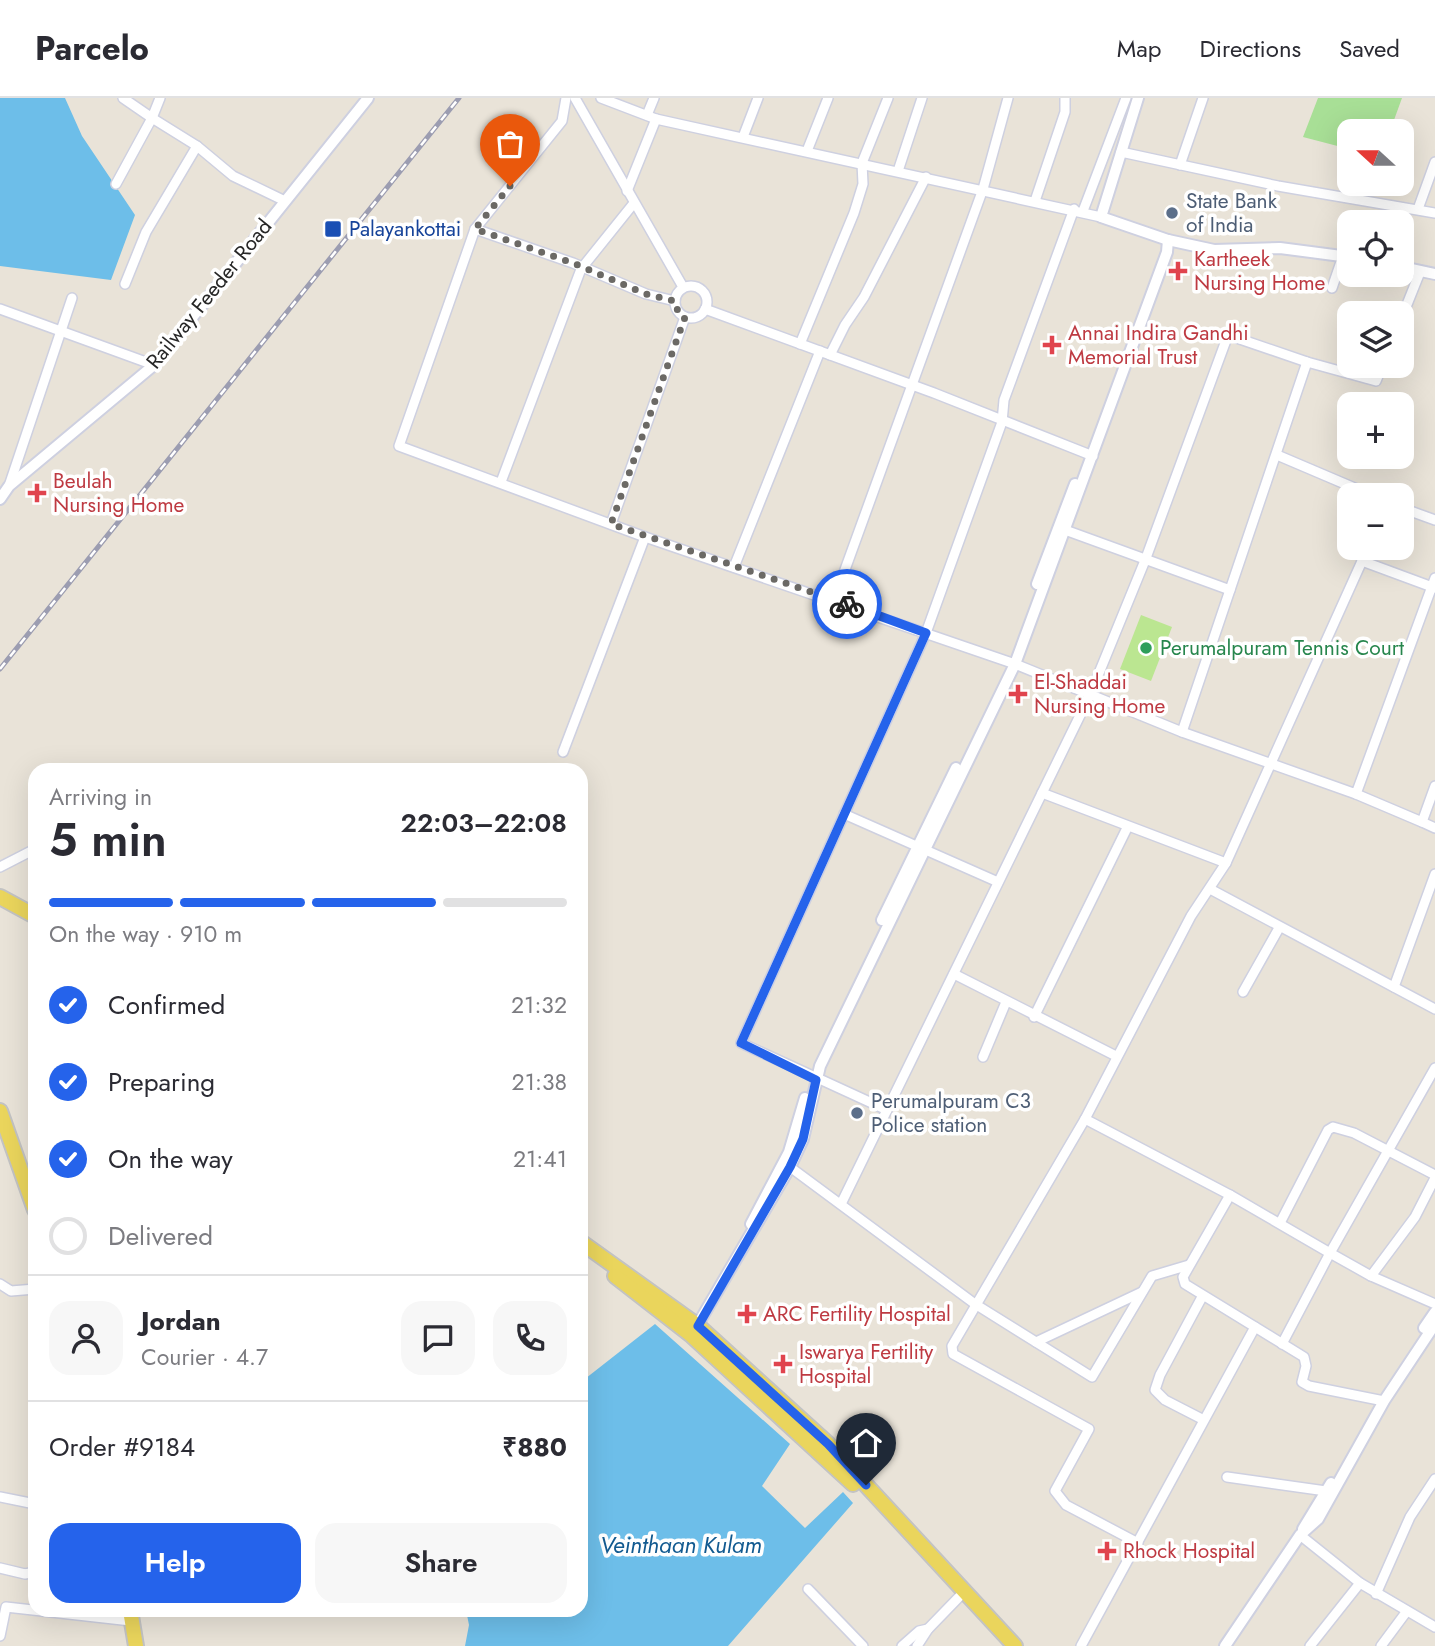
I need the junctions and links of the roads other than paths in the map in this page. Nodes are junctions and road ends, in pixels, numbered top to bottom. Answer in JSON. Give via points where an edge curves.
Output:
{"nodes":[{"id":1,"x":123,"y":98,"type":"edge"},
{"id":2,"x":160,"y":98,"type":"edge"},
{"id":3,"x":368,"y":98,"type":"edge"},
{"id":4,"x":566,"y":98,"type":"edge"},
{"id":5,"x":575,"y":98,"type":"edge"},
{"id":6,"x":601,"y":98,"type":"edge"},
{"id":7,"x":654,"y":98,"type":"edge"},
{"id":8,"x":758,"y":98,"type":"edge"},
{"id":9,"x":828,"y":98,"type":"edge"},
{"id":10,"x":888,"y":98,"type":"edge"},
{"id":11,"x":922,"y":98,"type":"edge"},
{"id":12,"x":1008,"y":98,"type":"edge"},
{"id":13,"x":1065,"y":98,"type":"edge"},
{"id":14,"x":1126,"y":98,"type":"edge"},
{"id":15,"x":1138,"y":98,"type":"edge"},
{"id":16,"x":1203,"y":98,"type":"edge"},
{"id":17,"x":652,"y":117,"type":"junction"},
{"id":18,"x":152,"y":118,"type":"junction"},
{"id":19,"x":743,"y":137,"type":"junction"},
{"id":20,"x":197,"y":146,"type":"junction"},
{"id":21,"x":807,"y":151,"type":"junction"},
{"id":22,"x":1121,"y":152,"type":"junction"},
{"id":23,"x":1435,"y":162,"type":"edge"},
{"id":24,"x":862,"y":163,"type":"junction"},
{"id":25,"x":1180,"y":165,"type":"junction"},
{"id":26,"x":898,"y":171,"type":"junction"},
{"id":27,"x":926,"y":177,"type":"junction"},
{"id":28,"x":116,"y":184,"type":"dead end"},
{"id":29,"x":983,"y":189,"type":"junction"},
{"id":30,"x":627,"y":191,"type":"junction"},
{"id":31,"x":285,"y":201,"type":"junction"},
{"id":32,"x":1035,"y":201,"type":"junction"},
{"id":33,"x":634,"y":203,"type":"junction"},
{"id":34,"x":1418,"y":209,"type":"junction"},
{"id":35,"x":1079,"y":210,"type":"junction"},
{"id":36,"x":1435,"y":213,"type":"edge"},
{"id":37,"x":1101,"y":217,"type":"junction"},
{"id":38,"x":475,"y":229,"type":"junction"},
{"id":39,"x":1168,"y":240,"type":"junction"},
{"id":40,"x":1337,"y":256,"type":"edge"},
{"id":41,"x":581,"y":269,"type":"junction"},
{"id":42,"x":1414,"y":270,"type":"edge"},
{"id":43,"x":1420,"y":271,"type":"junction"},
{"id":44,"x":1435,"y":274,"type":"edge"},
{"id":45,"x":1337,"y":277,"type":"edge"},
{"id":46,"x":125,"y":284,"type":"dead end"},
{"id":47,"x":683,"y":287,"type":"junction"},
{"id":48,"x":1332,"y":288,"type":"dead end"},
{"id":49,"x":72,"y":298,"type":"dead end"},
{"id":50,"x":675,"y":301,"type":"junction"},
{"id":51,"x":1408,"y":301,"type":"edge"},
{"id":52,"x":0,"y":309,"type":"edge"},
{"id":53,"x":705,"y":309,"type":"junction"},
{"id":54,"x":685,"y":317,"type":"junction"},
{"id":55,"x":60,"y":330,"type":"junction"},
{"id":56,"x":800,"y":344,"type":"junction"},
{"id":57,"x":825,"y":353,"type":"junction"},
{"id":58,"x":1307,"y":362,"type":"junction"},
{"id":59,"x":154,"y":365,"type":"junction"},
{"id":60,"x":1337,"y":370,"type":"edge"},
{"id":61,"x":912,"y":385,"type":"junction"},
{"id":62,"x":1002,"y":422,"type":"junction"},
{"id":63,"x":1090,"y":454,"type":"junction"},
{"id":64,"x":1277,"y":455,"type":"junction"},
{"id":65,"x":501,"y":482,"type":"junction"},
{"id":66,"x":1343,"y":483,"type":"edge"},
{"id":67,"x":9,"y":486,"type":"junction"},
{"id":68,"x":0,"y":499,"type":"edge"},
{"id":69,"x":1414,"y":512,"type":"edge"},
{"id":70,"x":1435,"y":520,"type":"edge"},
{"id":71,"x":611,"y":524,"type":"junction"},
{"id":72,"x":1066,"y":530,"type":"junction"},
{"id":73,"x":645,"y":537,"type":"junction"},
{"id":74,"x":1146,"y":558,"type":"junction"},
{"id":75,"x":1362,"y":561,"type":"joint"},
{"id":76,"x":734,"y":568,"type":"junction"},
{"id":77,"x":1434,"y":584,"type":"edge"},
{"id":78,"x":1230,"y":590,"type":"junction"},
{"id":79,"x":834,"y":600,"type":"junction"},
{"id":80,"x":926,"y":633,"type":"junction"},
{"id":81,"x":1011,"y":662,"type":"junction"},
{"id":82,"x":1090,"y":695,"type":"junction"},
{"id":83,"x":1182,"y":732,"type":"junction"},
{"id":84,"x":563,"y":752,"type":"dead end"},
{"id":85,"x":1269,"y":763,"type":"junction"},
{"id":86,"x":1435,"y":786,"type":"edge"},
{"id":87,"x":1042,"y":793,"type":"junction"},
{"id":88,"x":1356,"y":794,"type":"junction"},
{"id":89,"x":844,"y":814,"type":"junction"},
{"id":90,"x":1422,"y":822,"type":"junction"},
{"id":91,"x":1127,"y":828,"type":"junction"},
{"id":92,"x":1435,"y":828,"type":"edge"},
{"id":93,"x":921,"y":848,"type":"junction"},
{"id":94,"x":28,"y":853,"type":"edge"},
{"id":95,"x":1226,"y":863,"type":"junction"},
{"id":96,"x":0,"y":867,"type":"edge"},
{"id":97,"x":1435,"y":874,"type":"edge"},
{"id":98,"x":998,"y":883,"type":"junction"},
{"id":99,"x":0,"y":887,"type":"edge"},
{"id":100,"x":1210,"y":889,"type":"junction"},
{"id":101,"x":0,"y":897,"type":"edge"},
{"id":102,"x":28,"y":901,"type":"edge"},
{"id":103,"x":28,"y":912,"type":"edge"},
{"id":104,"x":1279,"y":928,"type":"junction"},
{"id":105,"x":954,"y":974,"type":"junction"},
{"id":106,"x":1394,"y":988,"type":"junction"},
{"id":107,"x":1244,"y":992,"type":"dead end"},
{"id":108,"x":1006,"y":1002,"type":"junction"},
{"id":109,"x":1435,"y":1009,"type":"edge"},
{"id":110,"x":1034,"y":1017,"type":"junction"},
{"id":111,"x":1116,"y":1056,"type":"junction"},
{"id":112,"x":983,"y":1057,"type":"dead end"},
{"id":113,"x":1435,"y":1068,"type":"edge"},
{"id":114,"x":813,"y":1078,"type":"junction"},
{"id":115,"x":887,"y":1110,"type":"junction"},
{"id":116,"x":0,"y":1111,"type":"edge"},
{"id":117,"x":1084,"y":1119,"type":"junction"},
{"id":118,"x":1389,"y":1150,"type":"junction"},
{"id":119,"x":790,"y":1167,"type":"junction"},
{"id":120,"x":1435,"y":1177,"type":"edge"},
{"id":121,"x":28,"y":1190,"type":"edge"},
{"id":122,"x":1230,"y":1195,"type":"junction"},
{"id":123,"x":841,"y":1204,"type":"junction"},
{"id":124,"x":1280,"y":1223,"type":"junction"},
{"id":125,"x":588,"y":1246,"type":"edge"},
{"id":126,"x":1330,"y":1253,"type":"junction"},
{"id":127,"x":588,"y":1258,"type":"edge"},
{"id":128,"x":1189,"y":1265,"type":"junction"},
{"id":129,"x":1371,"y":1276,"type":"junction"},
{"id":130,"x":0,"y":1284,"type":"edge"},
{"id":131,"x":28,"y":1290,"type":"edge"},
{"id":132,"x":1143,"y":1292,"type":"junction"},
{"id":133,"x":1202,"y":1297,"type":"junction"},
{"id":134,"x":975,"y":1304,"type":"junction"},
{"id":135,"x":1435,"y":1304,"type":"edge"},
{"id":136,"x":1435,"y":1312,"type":"edge"},
{"id":137,"x":692,"y":1328,"type":"junction"},
{"id":138,"x":1255,"y":1328,"type":"junction"},
{"id":139,"x":1434,"y":1328,"type":"edge"},
{"id":140,"x":1036,"y":1342,"type":"junction"},
{"id":141,"x":1282,"y":1344,"type":"junction"},
{"id":142,"x":1381,"y":1400,"type":"junction"},
{"id":143,"x":1202,"y":1419,"type":"junction"},
{"id":144,"x":1227,"y":1477,"type":"dead end"},
{"id":145,"x":1435,"y":1479,"type":"edge"},
{"id":146,"x":1326,"y":1491,"type":"junction"},
{"id":147,"x":0,"y":1497,"type":"edge"},
{"id":148,"x":28,"y":1503,"type":"edge"},
{"id":149,"x":1300,"y":1535,"type":"junction"},
{"id":150,"x":1138,"y":1543,"type":"junction"},
{"id":151,"x":0,"y":1568,"type":"edge"},
{"id":152,"x":28,"y":1573,"type":"edge"},
{"id":153,"x":1360,"y":1583,"type":"junction"},
{"id":154,"x":808,"y":1589,"type":"dead end"},
{"id":155,"x":1377,"y":1594,"type":"junction"},
{"id":156,"x":959,"y":1597,"type":"junction"},
{"id":157,"x":3,"y":1606,"type":"edge"},
{"id":158,"x":28,"y":1608,"type":"edge"},
{"id":159,"x":1407,"y":1612,"type":"junction"},
{"id":160,"x":131,"y":1617,"type":"edge"},
{"id":161,"x":1435,"y":1627,"type":"edge"},
{"id":162,"x":928,"y":1629,"type":"junction"},
{"id":163,"x":1,"y":1639,"type":"edge"},
{"id":164,"x":136,"y":1646,"type":"edge"},
{"id":165,"x":863,"y":1646,"type":"edge"},
{"id":166,"x":902,"y":1646,"type":"edge"},
{"id":167,"x":917,"y":1646,"type":"edge"},
{"id":168,"x":1004,"y":1646,"type":"edge"},
{"id":169,"x":1015,"y":1646,"type":"edge"},
{"id":170,"x":1081,"y":1646,"type":"edge"},
{"id":171,"x":1225,"y":1646,"type":"edge"},
{"id":172,"x":1310,"y":1646,"type":"edge"},
{"id":173,"x":1381,"y":1646,"type":"edge"}],
"edges":[{"from":1,"to":18,"type":"street"},
{"from":2,"to":18,"type":"street"},
{"from":3,"to":31,"type":"street","name":"Railway Feeder Road"},
{"from":4,"to":38,"type":"street","via":[[562,121]]},
{"from":5,"to":30,"type":"street"},
{"from":6,"to":17,"type":"street"},
{"from":7,"to":17,"type":"street"},
{"from":8,"to":19,"type":"street"},
{"from":9,"to":21,"type":"street"},
{"from":10,"to":24,"type":"street"},
{"from":11,"to":26,"type":"street"},
{"from":12,"to":29,"type":"street"},
{"from":13,"to":32,"type":"street","via":[[1065,112]]},
{"from":14,"to":35,"type":"street"},
{"from":15,"to":22,"type":"street"},
{"from":16,"to":25,"type":"street"},
{"from":17,"to":19,"type":"street"},
{"from":17,"to":30,"type":"street"},
{"from":18,"to":20,"type":"street"},
{"from":18,"to":28,"type":"street"},
{"from":19,"to":21,"type":"street"},
{"from":20,"to":31,"type":"street","via":[[233,176]]},
{"from":20,"to":46,"type":"street","via":[[146,232]]},
{"from":21,"to":24,"type":"street"},
{"from":22,"to":25,"type":"street"},
{"from":22,"to":37,"type":"street"},
{"from":23,"to":34,"type":"street"},
{"from":24,"to":26,"type":"street"},
{"from":24,"to":56,"type":"street","via":[[863,184],[854,212]]},
{"from":25,"to":34,"type":"street"},
{"from":26,"to":27,"type":"street"},
{"from":27,"to":29,"type":"street"},
{"from":27,"to":57,"type":"street","via":[[864,297]]},
{"from":29,"to":32,"type":"street"},
{"from":29,"to":61,"type":"street"},
{"from":30,"to":33,"type":"street"},
{"from":31,"to":59,"type":"street","name":"Railway Feeder Road"},
{"from":32,"to":35,"type":"street"},
{"from":33,"to":41,"type":"street"},
{"from":33,"to":47,"type":"street"},
{"from":34,"to":36,"type":"street"},
{"from":35,"to":37,"type":"street"},
{"from":35,"to":62,"type":"street","via":[[1003,400]]},
{"from":37,"to":39,"type":"street"},
{"from":38,"to":41,"type":"street"},
{"from":38,"to":65,"type":"street","via":[[399,446]]},
{"from":39,"to":40,"type":"street","via":[[1214,250],[1280,248]]},
{"from":39,"to":63,"type":"street"},
{"from":41,"to":50,"type":"street"},
{"from":41,"to":65,"type":"street"},
{"from":42,"to":43,"type":"street"},
{"from":43,"to":44,"type":"street"},
{"from":43,"to":51,"type":"street"},
{"from":45,"to":48,"type":"street"},
{"from":47,"to":50,"type":"street"},
{"from":47,"to":53,"type":"street","via":[[701,288]]},
{"from":49,"to":55,"type":"street"},
{"from":50,"to":54,"type":"street"},
{"from":52,"to":55,"type":"street"},
{"from":53,"to":54,"type":"street","via":[[694,318]]},
{"from":53,"to":56,"type":"street"},
{"from":54,"to":71,"type":"street"},
{"from":55,"to":59,"type":"street"},
{"from":55,"to":67,"type":"street"},
{"from":56,"to":57,"type":"street"},
{"from":57,"to":61,"type":"street"},
{"from":57,"to":76,"type":"street"},
{"from":58,"to":60,"type":"street"},
{"from":58,"to":64,"type":"street"},
{"from":58,"to":74,"type":"street","via":[[1228,335]]},
{"from":59,"to":67,"type":"street","name":"Railway Feeder Road"},
{"from":61,"to":62,"type":"street"},
{"from":61,"to":79,"type":"street"},
{"from":62,"to":63,"type":"street"},
{"from":62,"to":80,"type":"street"},
{"from":63,"to":72,"type":"street"},
{"from":63,"to":81,"type":"street"},
{"from":64,"to":66,"type":"street"},
{"from":64,"to":78,"type":"street"},
{"from":65,"to":71,"type":"street"},
{"from":67,"to":68,"type":"street","name":"Railway Feeder Road"},
{"from":69,"to":70,"type":"street"},
{"from":71,"to":73,"type":"street"},
{"from":72,"to":74,"type":"street"},
{"from":72,"to":81,"type":"street"},
{"from":73,"to":76,"type":"street"},
{"from":73,"to":84,"type":"street"},
{"from":74,"to":78,"type":"street"},
{"from":74,"to":82,"type":"street"},
{"from":75,"to":77,"type":"street"},
{"from":75,"to":85,"type":"street"},
{"from":76,"to":79,"type":"street"},
{"from":77,"to":88,"type":"street"},
{"from":78,"to":83,"type":"street"},
{"from":79,"to":80,"type":"street"},
{"from":80,"to":81,"type":"street"},
{"from":80,"to":89,"type":"street"},
{"from":81,"to":82,"type":"street"},
{"from":81,"to":93,"type":"street"},
{"from":82,"to":83,"type":"street"},
{"from":82,"to":87,"type":"street"},
{"from":83,"to":85,"type":"street"},
{"from":85,"to":88,"type":"street"},
{"from":85,"to":95,"type":"street"},
{"from":86,"to":90,"type":"street"},
{"from":87,"to":91,"type":"street"},
{"from":87,"to":98,"type":"street"},
{"from":88,"to":90,"type":"street"},
{"from":89,"to":93,"type":"street"},
{"from":89,"to":114,"type":"street","via":[[741,1043]]},
{"from":90,"to":92,"type":"street"},
{"from":91,"to":95,"type":"street"},
{"from":91,"to":110,"type":"street"},
{"from":93,"to":98,"type":"street"},
{"from":93,"to":114,"type":"street"},
{"from":94,"to":96,"type":"street"},
{"from":95,"to":100,"type":"street"},
{"from":97,"to":106,"type":"street"},
{"from":98,"to":105,"type":"street"},
{"from":99,"to":102,"type":"main road"},
{"from":100,"to":104,"type":"street"},
{"from":100,"to":111,"type":"street"},
{"from":101,"to":103,"type":"main road"},
{"from":104,"to":106,"type":"street"},
{"from":104,"to":107,"type":"street"},
{"from":105,"to":108,"type":"street"},
{"from":105,"to":115,"type":"street"},
{"from":106,"to":109,"type":"street"},
{"from":108,"to":110,"type":"street"},
{"from":108,"to":112,"type":"street"},
{"from":110,"to":111,"type":"street"},
{"from":111,"to":117,"type":"street"},
{"from":113,"to":118,"type":"street"},
{"from":114,"to":115,"type":"street"},
{"from":114,"to":119,"type":"street","via":[[803,1139]]},
{"from":114,"to":137,"type":"street","via":[[789,1152]]},
{"from":115,"to":123,"type":"street"},
{"from":116,"to":121,"type":"main road"},
{"from":117,"to":122,"type":"street"},
{"from":117,"to":134,"type":"street"},
{"from":118,"to":120,"type":"street"},
{"from":118,"to":124,"type":"street","via":[[1341,1128],[1328,1130]]},
{"from":118,"to":126,"type":"street"},
{"from":119,"to":123,"type":"street"},
{"from":119,"to":137,"type":"street"},
{"from":120,"to":129,"type":"street","via":[[1415,1217]]},
{"from":122,"to":124,"type":"street"},
{"from":122,"to":128,"type":"street"},
{"from":123,"to":134,"type":"street"},
{"from":124,"to":126,"type":"street"},
{"from":125,"to":137,"type":"main road"},
{"from":126,"to":129,"type":"street"},
{"from":126,"to":141,"type":"street"},
{"from":127,"to":137,"type":"main road"},
{"from":128,"to":132,"type":"street","via":[[1152,1276]]},
{"from":128,"to":133,"type":"street","via":[[1183,1280]]},
{"from":129,"to":135,"type":"street"},
{"from":130,"to":131,"type":"street","via":[[11,1291]]},
{"from":132,"to":140,"type":"street"},
{"from":132,"to":140,"type":"street","via":[[1093,1377]]},
{"from":133,"to":138,"type":"street"},
{"from":133,"to":143,"type":"street","via":[[1155,1390]]},
{"from":134,"to":140,"type":"street"},
{"from":134,"to":150,"type":"street","via":[[954,1338],[953,1354],[1089,1429],[1055,1491],[1066,1505]]},
{"from":136,"to":142,"type":"street"},
{"from":137,"to":156,"type":"main road","via":[[862,1493]]},
{"from":137,"to":169,"type":"main road","via":[[828,1444]]},
{"from":138,"to":141,"type":"street"},
{"from":138,"to":143,"type":"street"},
{"from":139,"to":142,"type":"street"},
{"from":141,"to":142,"type":"street","via":[[1304,1357],[1302,1382],[1309,1386]]},
{"from":142,"to":146,"type":"street"},
{"from":142,"to":149,"type":"street","via":[[1318,1519]]},
{"from":143,"to":150,"type":"street"},
{"from":144,"to":146,"type":"street"},
{"from":145,"to":155,"type":"street","via":[[1409,1517]]},
{"from":146,"to":149,"type":"street"},
{"from":147,"to":148,"type":"street"},
{"from":149,"to":153,"type":"street"},
{"from":149,"to":171,"type":"street"},
{"from":150,"to":170,"type":"street"},
{"from":151,"to":152,"type":"street"},
{"from":153,"to":155,"type":"street"},
{"from":153,"to":172,"type":"street"},
{"from":154,"to":165,"type":"street"},
{"from":155,"to":159,"type":"street"},
{"from":156,"to":162,"type":"street"},
{"from":156,"to":168,"type":"main road"},
{"from":157,"to":158,"type":"street"},
{"from":157,"to":163,"type":"street"},
{"from":159,"to":161,"type":"street"},
{"from":159,"to":173,"type":"street"},
{"from":160,"to":164,"type":"main road"},
{"from":162,"to":166,"type":"street"},
{"from":162,"to":167,"type":"street"}]}
